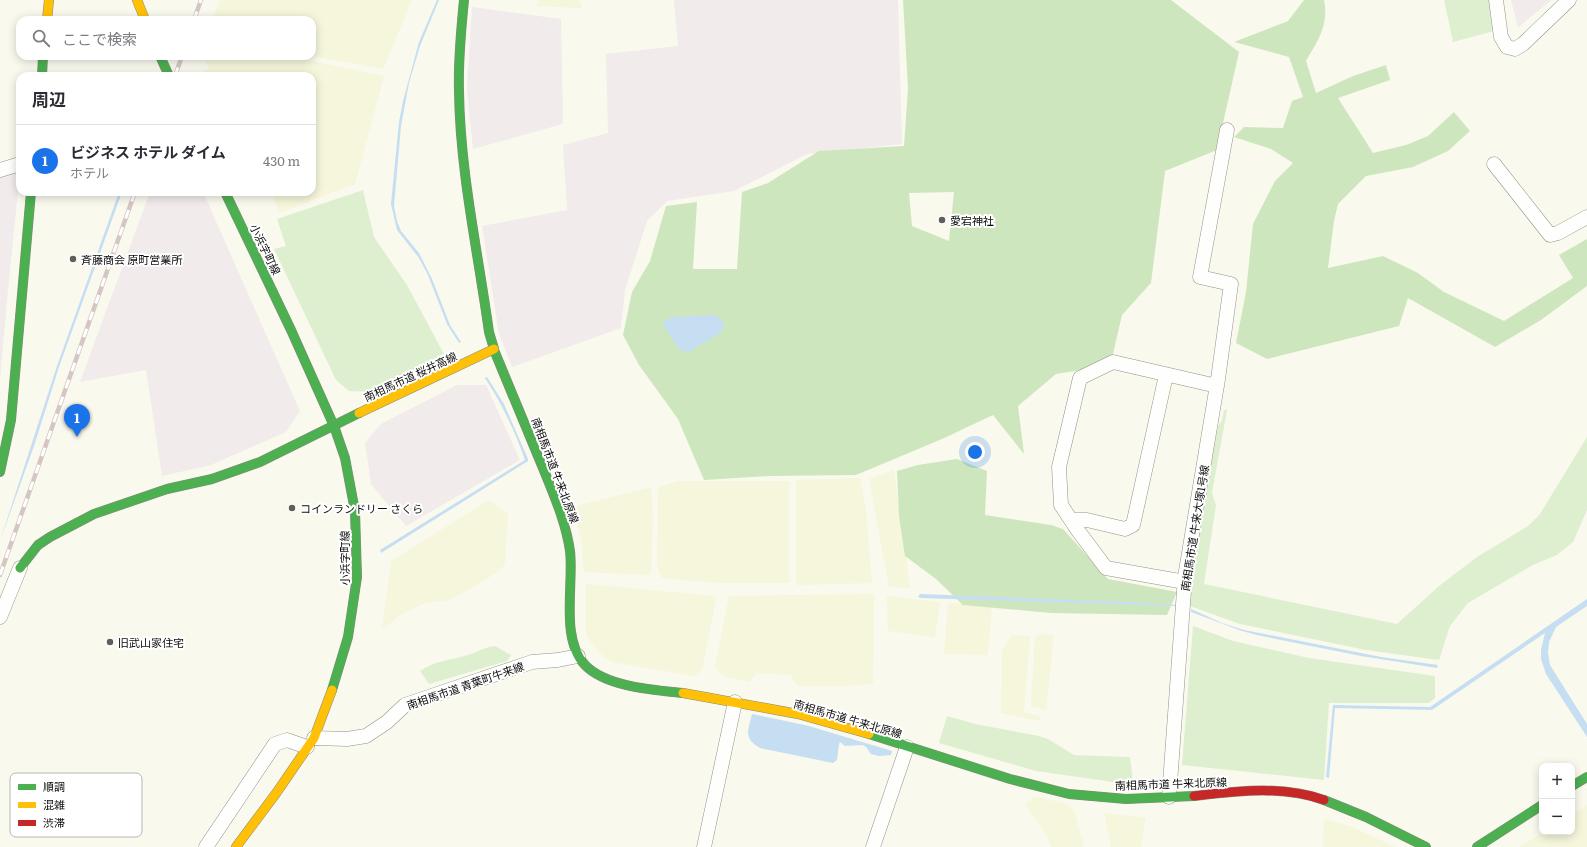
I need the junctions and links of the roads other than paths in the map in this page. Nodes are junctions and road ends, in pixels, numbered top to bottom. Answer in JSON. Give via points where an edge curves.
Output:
{"nodes":[{"id":1,"x":49,"y":0,"type":"edge"},
{"id":2,"x":137,"y":0,"type":"edge"},
{"id":3,"x":464,"y":0,"type":"edge"},
{"id":4,"x":1496,"y":0,"type":"edge"},
{"id":5,"x":1569,"y":0,"type":"edge"},
{"id":6,"x":47,"y":16,"type":"edge"},
{"id":7,"x":143,"y":16,"type":"edge"},
{"id":8,"x":44,"y":60,"type":"edge"},
{"id":9,"x":162,"y":60,"type":"edge"},
{"id":10,"x":42,"y":72,"type":"edge"},
{"id":11,"x":168,"y":72,"type":"edge"},
{"id":12,"x":1227,"y":130,"type":"dead end"},
{"id":13,"x":1494,"y":164,"type":"dead end"},
{"id":14,"x":16,"y":165,"type":"edge"},
{"id":15,"x":0,"y":170,"type":"edge"},
{"id":16,"x":31,"y":196,"type":"edge"},
{"id":17,"x":227,"y":196,"type":"edge"},
{"id":18,"x":1587,"y":217,"type":"edge"},
{"id":19,"x":494,"y":350,"type":"junction"},
{"id":20,"x":1166,"y":374,"type":"junction"},
{"id":21,"x":1217,"y":386,"type":"junction"},
{"id":22,"x":334,"y":426,"type":"junction"},
{"id":23,"x":0,"y":472,"type":"edge"},
{"id":24,"x":1071,"y":520,"type":"junction"},
{"id":25,"x":20,"y":568,"type":"joint"},
{"id":26,"x":1185,"y":582,"type":"junction"},
{"id":27,"x":0,"y":617,"type":"edge"},
{"id":28,"x":578,"y":656,"type":"junction"},
{"id":29,"x":735,"y":702,"type":"junction"},
{"id":30,"x":310,"y":742,"type":"junction"},
{"id":31,"x":907,"y":747,"type":"junction"},
{"id":32,"x":1587,"y":777,"type":"edge"},
{"id":33,"x":1575,"y":784,"type":"edge"},
{"id":34,"x":1169,"y":797,"type":"junction"},
{"id":35,"x":1539,"y":807,"type":"edge"},
{"id":36,"x":206,"y":847,"type":"edge"},
{"id":37,"x":236,"y":847,"type":"edge"},
{"id":38,"x":704,"y":847,"type":"edge"},
{"id":39,"x":873,"y":847,"type":"edge"},
{"id":40,"x":1426,"y":847,"type":"edge"},
{"id":41,"x":1477,"y":847,"type":"edge"}],
"edges":[{"from":1,"to":6,"type":"street"},
{"from":2,"to":7,"type":"street"},
{"from":3,"to":19,"type":"street","via":[[458,73],[459,103],[469,197],[489,332]]},
{"from":4,"to":5,"type":"street","via":[[1501,37],[1506,47],[1515,49]]},
{"from":8,"to":10,"type":"street"},
{"from":9,"to":11,"type":"street"},
{"from":12,"to":21,"type":"street","name":"南相馬市道 牛来大塚1号線","via":[[1200,277],[1231,284]]},
{"from":13,"to":18,"type":"street","via":[[1550,235]]},
{"from":14,"to":15,"type":"street"},
{"from":16,"to":23,"type":"street","via":[[11,420]]},
{"from":17,"to":22,"type":"street","name":"小浜字町線"},
{"from":19,"to":22,"type":"street","name":"南相馬市道 桜井高線"},
{"from":19,"to":28,"type":"street","name":"南相馬市道 牛来北原線","via":[[564,523],[571,565],[571,634]]},
{"from":20,"to":21,"type":"street"},
{"from":20,"to":24,"type":"street","via":[[1133,525],[1125,529],[1087,520]]},
{"from":20,"to":24,"type":"street","via":[[1113,362],[1080,378],[1059,466],[1062,505]]},
{"from":21,"to":26,"type":"street","name":"南相馬市道 牛来大塚1号線"},
{"from":22,"to":25,"type":"street","name":"南相馬市道 桜井高線","via":[[280,453],[212,480],[167,489],[94,514],[38,545]]},
{"from":22,"to":30,"type":"street","name":"小浜字町線","via":[[345,458],[355,511],[357,577],[348,637],[330,697]]},
{"from":24,"to":26,"type":"street","via":[[1106,568]]},
{"from":25,"to":27,"type":"street"},
{"from":26,"to":34,"type":"street","name":"南相馬市道 牛来大塚1号線"},
{"from":28,"to":29,"type":"street","name":"南相馬市道 牛来北原線","via":[[585,665],[605,678]]},
{"from":28,"to":30,"type":"street","name":"南相馬市道 青葉町牛来線","via":[[532,662],[405,705],[388,722],[366,736]]},
{"from":29,"to":31,"type":"street","name":"南相馬市道 牛来北原線","via":[[804,716]]},
{"from":29,"to":38,"type":"street"},
{"from":30,"to":36,"type":"street","name":"南相馬市道 青葉町牛来線","via":[[288,740],[275,744]]},
{"from":30,"to":37,"type":"street","name":"小浜字町線","via":[[278,792]]},
{"from":31,"to":34,"type":"street","name":"南相馬市道 牛来北原線","via":[[1018,782],[1070,794],[1119,798]]},
{"from":31,"to":39,"type":"street"},
{"from":32,"to":33,"type":"street"},
{"from":34,"to":40,"type":"street","name":"南相馬市道 牛来北原線","via":[[1258,790],[1302,794],[1348,808]]},
{"from":35,"to":41,"type":"street"}]}
